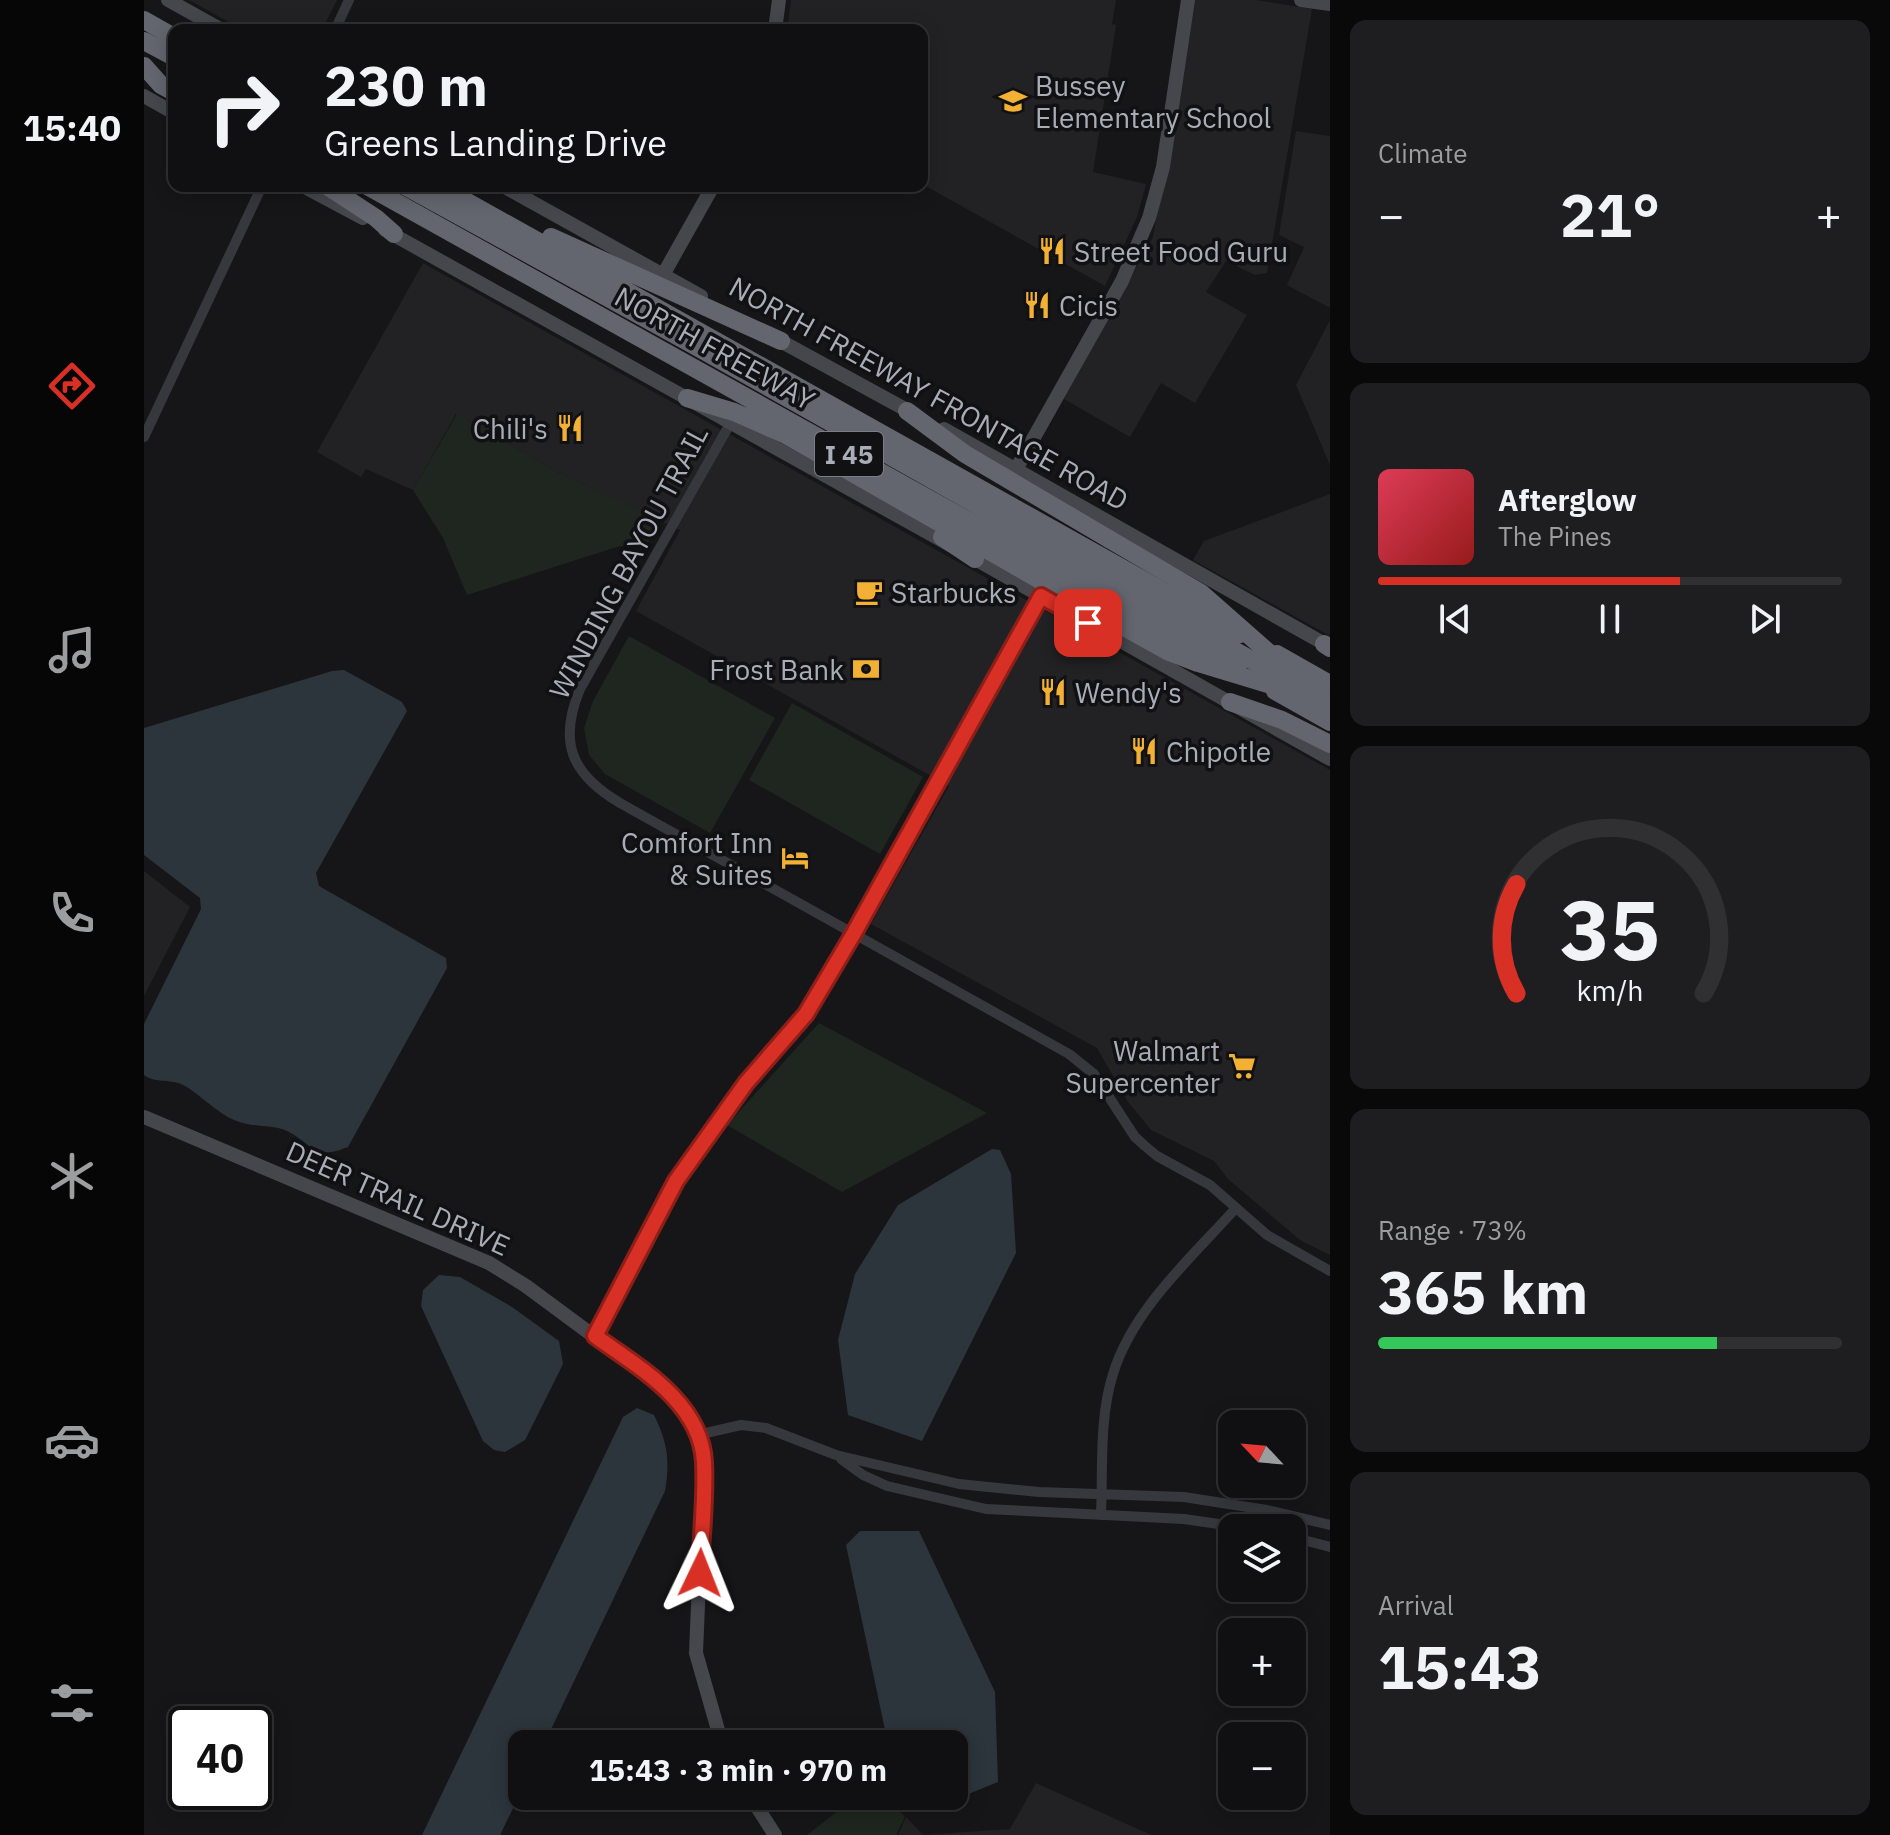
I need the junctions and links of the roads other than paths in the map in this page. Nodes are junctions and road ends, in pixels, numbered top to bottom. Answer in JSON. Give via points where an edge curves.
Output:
{"nodes":[{"id":1,"x":168,"y":0,"type":"edge"},
{"id":2,"x":349,"y":0,"type":"edge"},
{"id":3,"x":779,"y":0,"type":"edge"},
{"id":4,"x":1188,"y":0,"type":"edge"},
{"id":5,"x":1301,"y":0,"type":"edge"},
{"id":6,"x":1330,"y":4,"type":"edge"},
{"id":7,"x":144,"y":20,"type":"edge"},
{"id":8,"x":211,"y":24,"type":"edge"},
{"id":9,"x":338,"y":24,"type":"edge"},
{"id":10,"x":776,"y":24,"type":"edge"},
{"id":11,"x":168,"y":34,"type":"edge"},
{"id":12,"x":144,"y":41,"type":"edge"},
{"id":13,"x":168,"y":54,"type":"edge"},
{"id":14,"x":144,"y":64,"type":"edge"},
{"id":15,"x":168,"y":76,"type":"edge"},
{"id":16,"x":168,"y":89,"type":"edge"},
{"id":17,"x":144,"y":96,"type":"edge"},
{"id":18,"x":168,"y":110,"type":"edge"},
{"id":19,"x":259,"y":192,"type":"edge"},
{"id":20,"x":314,"y":192,"type":"edge"},
{"id":21,"x":336,"y":192,"type":"edge"},
{"id":22,"x":378,"y":192,"type":"edge"},
{"id":23,"x":416,"y":192,"type":"edge"},
{"id":24,"x":450,"y":192,"type":"edge"},
{"id":25,"x":514,"y":192,"type":"edge"},
{"id":26,"x":710,"y":192,"type":"edge"},
{"id":27,"x":514,"y":228,"type":"junction"},
{"id":28,"x":394,"y":234,"type":"junction"},
{"id":29,"x":663,"y":275,"type":"junction"},
{"id":30,"x":781,"y":341,"type":"junction"},
{"id":31,"x":687,"y":398,"type":"junction"},
{"id":32,"x":907,"y":411,"type":"junction"},
{"id":33,"x":731,"y":422,"type":"junction"},
{"id":34,"x":144,"y":437,"type":"edge"},
{"id":35,"x":841,"y":467,"type":"junction"},
{"id":36,"x":1015,"y":471,"type":"junction"},
{"id":37,"x":975,"y":559,"type":"junction"},
{"id":38,"x":1041,"y":596,"type":"junction"},
{"id":39,"x":1328,"y":646,"type":"edge"},
{"id":40,"x":1330,"y":684,"type":"edge"},
{"id":41,"x":1230,"y":702,"type":"junction"},
{"id":42,"x":1330,"y":704,"type":"edge"},
{"id":43,"x":1330,"y":722,"type":"edge"},
{"id":44,"x":1330,"y":744,"type":"edge"},
{"id":45,"x":1330,"y":759,"type":"edge"},
{"id":46,"x":854,"y":933,"type":"junction"},
{"id":47,"x":144,"y":1117,"type":"edge"},
{"id":48,"x":1236,"y":1208,"type":"junction"},
{"id":49,"x":1330,"y":1271,"type":"edge"},
{"id":50,"x":595,"y":1336,"type":"junction"},
{"id":51,"x":697,"y":1435,"type":"junction"},
{"id":52,"x":836,"y":1455,"type":"junction"},
{"id":53,"x":1102,"y":1494,"type":"junction"},
{"id":54,"x":1184,"y":1497,"type":"junction"},
{"id":55,"x":1101,"y":1515,"type":"junction"},
{"id":56,"x":1184,"y":1519,"type":"junction"},
{"id":57,"x":1218,"y":1524,"type":"edge"},
{"id":58,"x":1330,"y":1525,"type":"edge"},
{"id":59,"x":1306,"y":1541,"type":"edge"},
{"id":60,"x":1330,"y":1547,"type":"edge"},
{"id":61,"x":718,"y":1730,"type":"edge"},
{"id":62,"x":759,"y":1810,"type":"edge"},
{"id":63,"x":775,"y":1835,"type":"edge"}],
"edges":[{"from":1,"to":8,"type":"main road"},
{"from":2,"to":9,"type":"street"},
{"from":3,"to":10,"type":"main road"},
{"from":4,"to":36,"type":"main road","via":[[1163,167],[1149,218],[1122,281]]},
{"from":5,"to":6,"type":"main road"},
{"from":7,"to":11,"type":"highway"},
{"from":12,"to":13,"type":"highway"},
{"from":14,"to":15,"type":"highway"},
{"from":14,"to":16,"type":"highway"},
{"from":17,"to":18,"type":"main road"},
{"from":19,"to":34,"type":"street"},
{"from":20,"to":28,"type":"main road"},
{"from":21,"to":28,"type":"highway"},
{"from":22,"to":43,"type":"highway","name":"NORTH FREEWAY","number":"I 45"},
{"from":23,"to":42,"type":"highway","name":"NORTH FREEWAY","number":"I 45","bridge":true},
{"from":24,"to":27,"type":"highway","name":"NORTH FREEWAY","number":"I 45"},
{"from":25,"to":29,"type":"main road","name":"NORTH FREEWAY FRONTAGE ROAD"},
{"from":26,"to":29,"type":"main road"},
{"from":27,"to":30,"type":"highway","via":[[541,232]]},
{"from":27,"to":40,"type":"highway","name":"NORTH FREEWAY","number":"I 45"},
{"from":28,"to":31,"type":"main road"},
{"from":29,"to":30,"type":"main road","name":"NORTH FREEWAY FRONTAGE ROAD"},
{"from":30,"to":32,"type":"main road","name":"NORTH FREEWAY FRONTAGE ROAD"},
{"from":31,"to":33,"type":"main road"},
{"from":31,"to":35,"type":"highway","via":[[757,421]]},
{"from":32,"to":36,"type":"main road","name":"NORTH FREEWAY FRONTAGE ROAD"},
{"from":32,"to":42,"type":"highway","bridge":true,"via":[[965,454],[1201,593]]},
{"from":33,"to":37,"type":"main road"},
{"from":33,"to":46,"type":"street","name":"WINDING BAYOU TRAIL","via":[[580,689],[571,712],[570,745],[586,779],[599,790]]},
{"from":35,"to":37,"type":"highway"},
{"from":35,"to":42,"type":"highway","bridge":true,"via":[[1167,651]]},
{"from":36,"to":39,"type":"main road","name":"NORTH FREEWAY FRONTAGE ROAD"},
{"from":37,"to":38,"type":"main road"},
{"from":38,"to":41,"type":"main road"},
{"from":38,"to":46,"type":"street"},
{"from":41,"to":44,"type":"highway"},
{"from":41,"to":45,"type":"main road"},
{"from":46,"to":48,"type":"street","name":"WINDING BAYOU TRAIL","via":[[1081,1062],[1105,1087],[1135,1137]]},
{"from":46,"to":50,"type":"street","via":[[806,1014],[746,1083],[676,1181]]},
{"from":47,"to":50,"type":"main road","name":"DEER TRAIL DRIVE","via":[[489,1263]]},
{"from":48,"to":49,"type":"street","name":"WINDING BAYOU TRAIL","via":[[1267,1235]]},
{"from":48,"to":53,"type":"street","via":[[1153,1301],[1123,1349],[1105,1408]]},
{"from":50,"to":51,"type":"main road","name":"DEER TRAIL DRIVE","via":[[672,1394]]},
{"from":51,"to":52,"type":"street","via":[[741,1425],[766,1428]]},
{"from":51,"to":61,"type":"main road","name":"DEER TRAIL DRIVE","via":[[704,1460],[696,1653]]},
{"from":52,"to":53,"type":"street","via":[[993,1489]]},
{"from":52,"to":55,"type":"street","via":[[887,1486],[957,1503]]},
{"from":53,"to":54,"type":"street"},
{"from":53,"to":55,"type":"street"},
{"from":54,"to":56,"type":"street"},
{"from":54,"to":58,"type":"street"},
{"from":55,"to":56,"type":"street"},
{"from":56,"to":57,"type":"street"},
{"from":59,"to":60,"type":"street"},
{"from":62,"to":63,"type":"main road"}]}
